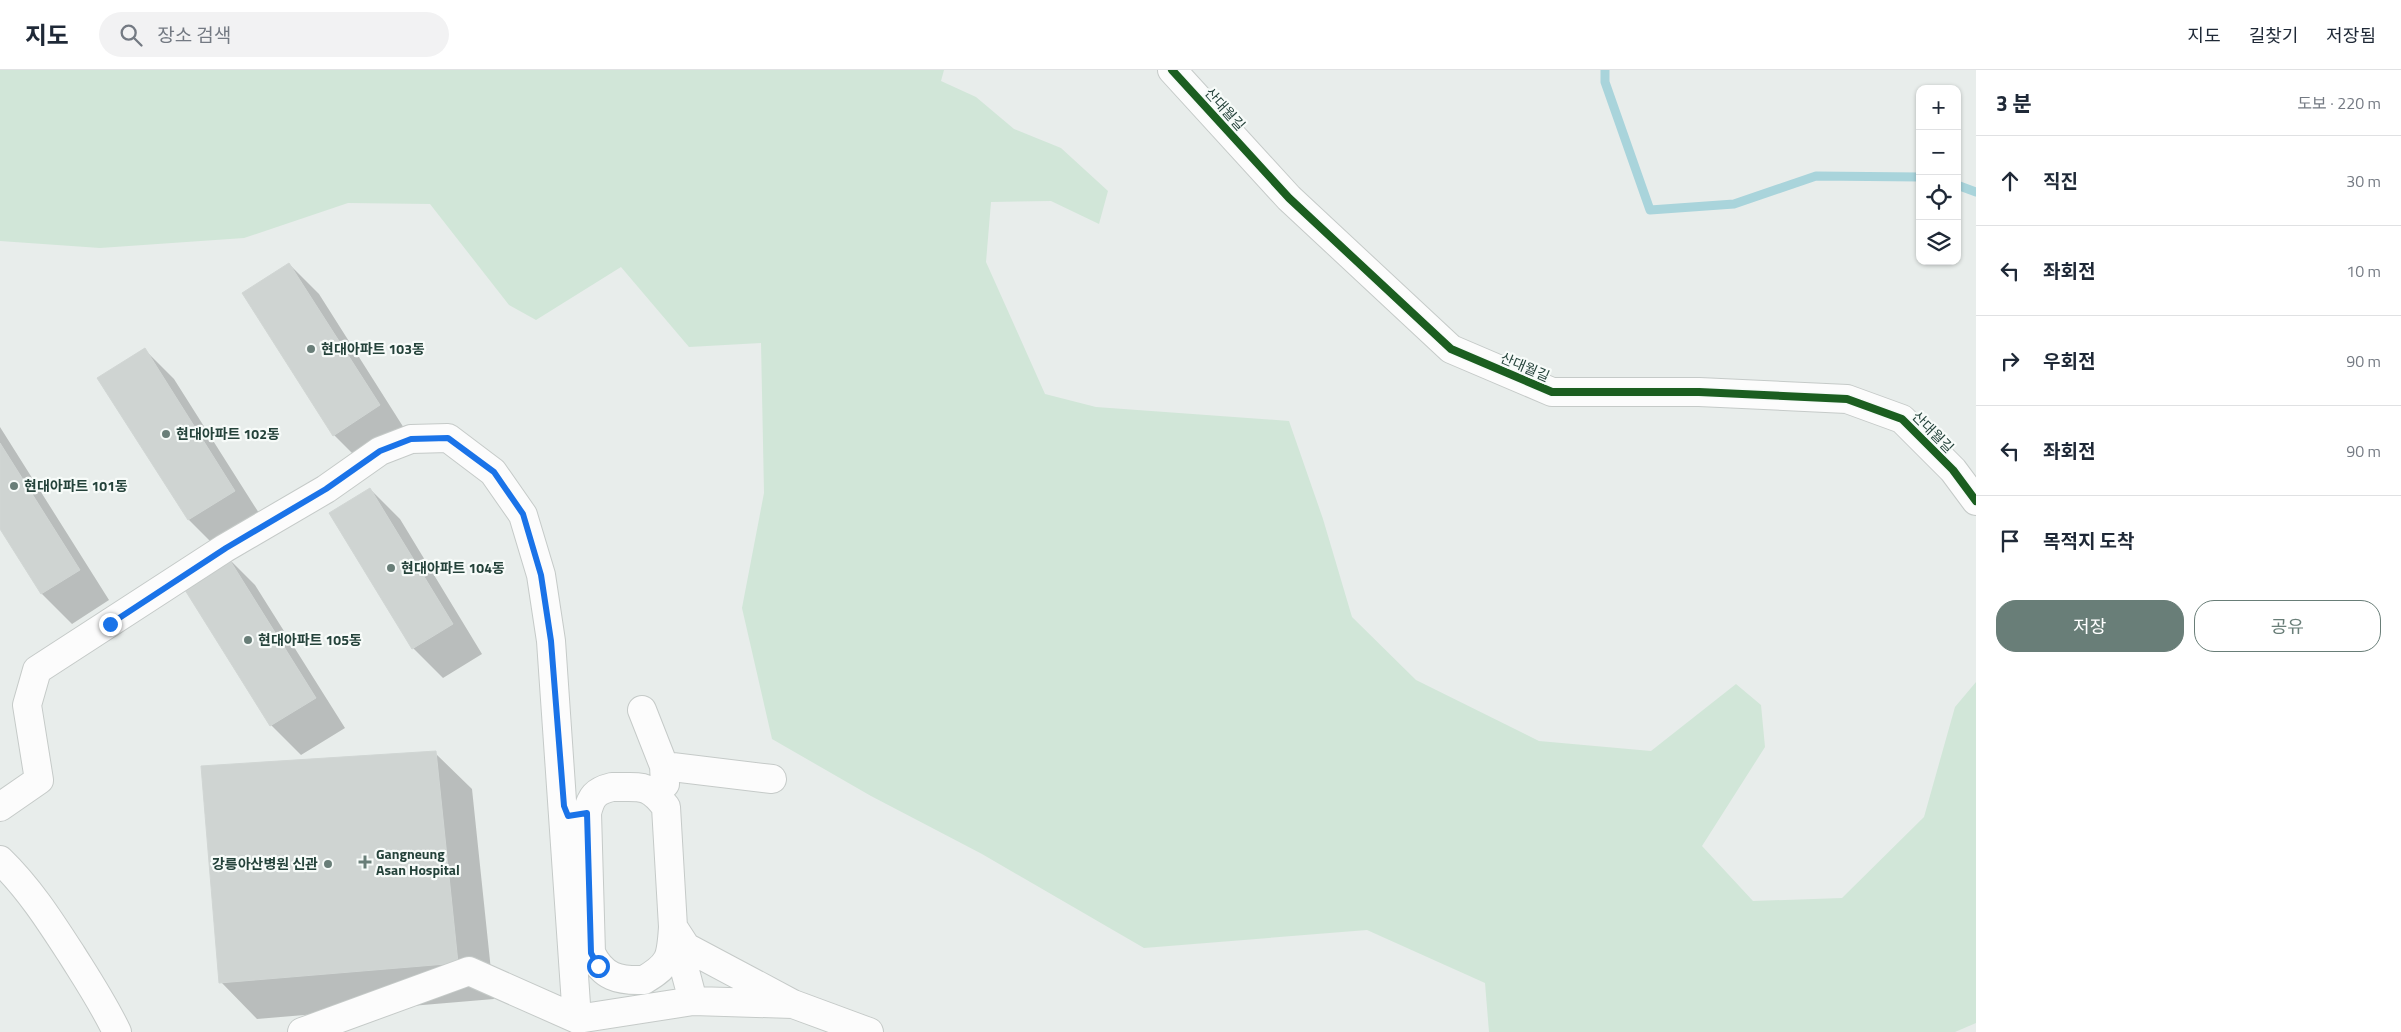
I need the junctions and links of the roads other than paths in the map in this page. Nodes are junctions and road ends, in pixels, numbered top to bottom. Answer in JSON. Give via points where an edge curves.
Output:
{"nodes":[{"id":1,"x":1172,"y":70,"type":"edge"},
{"id":2,"x":1976,"y":502,"type":"edge"},
{"id":3,"x":642,"y":710,"type":"dead end"},
{"id":4,"x":664,"y":766,"type":"junction"},
{"id":5,"x":772,"y":780,"type":"dead end"},
{"id":6,"x":583,"y":803,"type":"junction"},
{"id":7,"x":0,"y":807,"type":"edge"},
{"id":8,"x":666,"y":807,"type":"junction"},
{"id":9,"x":0,"y":860,"type":"edge"},
{"id":10,"x":673,"y":927,"type":"junction"},
{"id":11,"x":693,"y":1001,"type":"junction"},
{"id":12,"x":792,"y":1004,"type":"junction"},
{"id":13,"x":577,"y":1019,"type":"junction"},
{"id":14,"x":117,"y":1032,"type":"edge"},
{"id":15,"x":302,"y":1032,"type":"edge"},
{"id":16,"x":869,"y":1032,"type":"edge"}],
"edges":[{"from":1,"to":2,"type":"street","name":"산대월길","via":[[1289,198],[1451,349],[1552,392],[1699,392],[1847,399],[1902,419],[1953,470]]},
{"from":3,"to":4,"type":"street"},
{"from":4,"to":5,"type":"street"},
{"from":4,"to":8,"type":"street"},
{"from":6,"to":7,"type":"street","via":[[541,575],[523,514],[494,472],[448,438],[411,439],[380,451],[326,489],[226,548],[38,670],[27,705],[40,780]]},
{"from":6,"to":8,"type":"street","via":[[612,787],[646,788],[655,792]]},
{"from":6,"to":10,"type":"street","via":[[591,953],[598,966],[616,978],[644,980],[667,963]]},
{"from":6,"to":13,"type":"street"},
{"from":8,"to":10,"type":"street"},
{"from":9,"to":14,"type":"street","via":[[40,906],[99,996]]},
{"from":10,"to":11,"type":"street"},
{"from":10,"to":12,"type":"street","via":[[686,947]]},
{"from":11,"to":12,"type":"street"},
{"from":11,"to":13,"type":"street"},
{"from":12,"to":16,"type":"street"},
{"from":13,"to":15,"type":"street","via":[[469,971]]}]}
